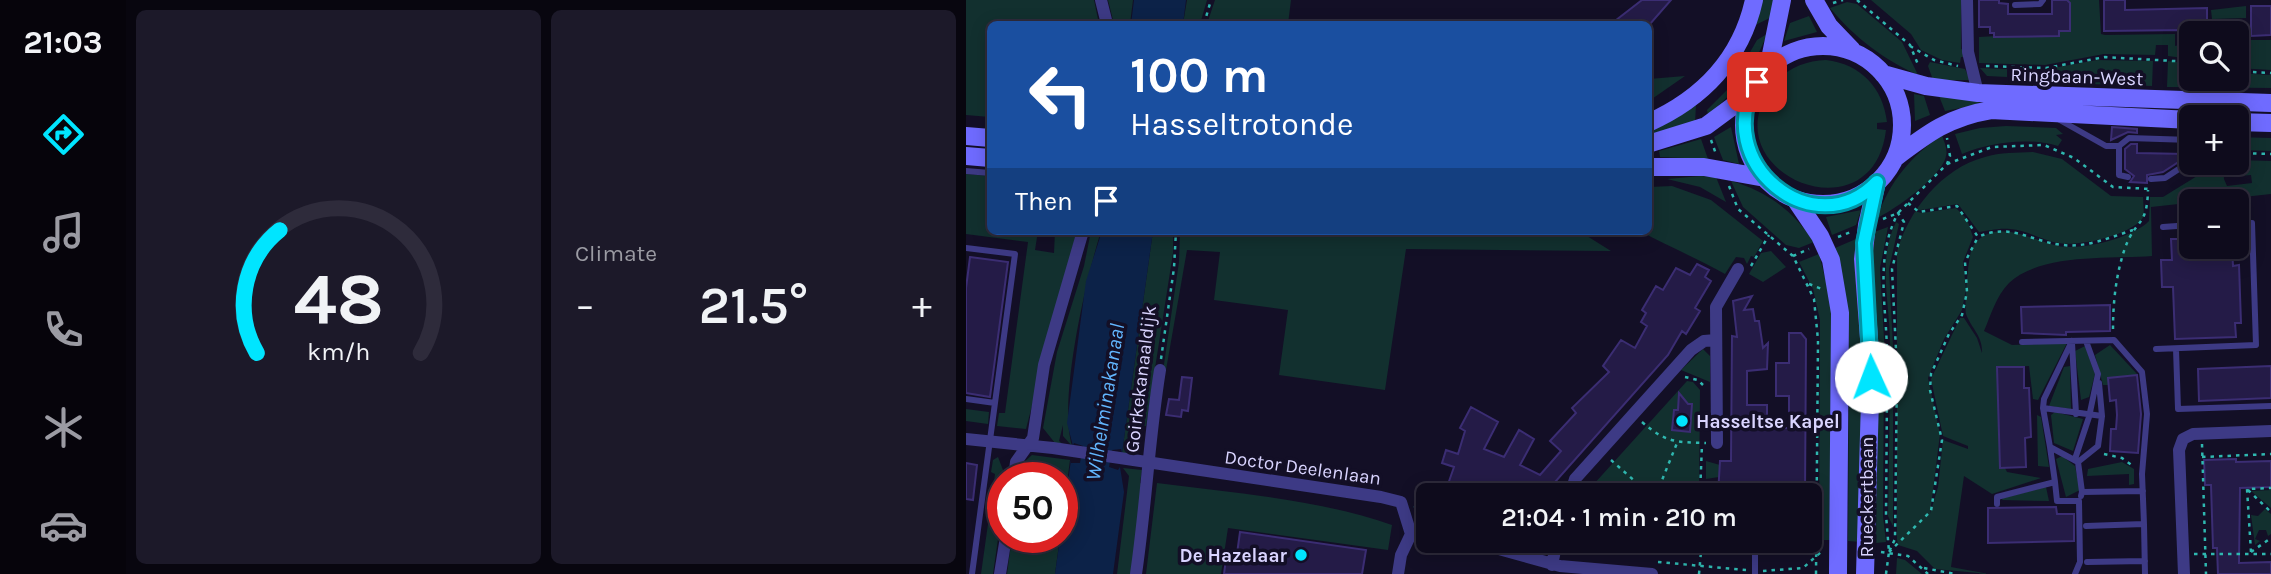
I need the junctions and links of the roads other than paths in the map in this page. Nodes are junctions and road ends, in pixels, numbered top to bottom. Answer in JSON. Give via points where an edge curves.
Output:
{"nodes":[{"id":1,"x":1101,"y":0,"type":"edge"},
{"id":2,"x":1754,"y":0,"type":"edge"},
{"id":3,"x":1782,"y":0,"type":"edge"},
{"id":4,"x":1967,"y":0,"type":"edge"},
{"id":5,"x":2043,"y":0,"type":"edge"},
{"id":6,"x":1816,"y":4,"type":"edge"},
{"id":7,"x":2015,"y":5,"type":"dead end"},
{"id":8,"x":1106,"y":21,"type":"edge"},
{"id":9,"x":1855,"y":53,"type":"junction"},
{"id":10,"x":1768,"y":69,"type":"junction"},
{"id":11,"x":1884,"y":74,"type":"junction"},
{"id":12,"x":1752,"y":92,"type":"junction"},
{"id":13,"x":1978,"y":93,"type":"junction"},
{"id":14,"x":2271,"y":103,"type":"edge"},
{"id":15,"x":2047,"y":113,"type":"junction"},
{"id":16,"x":2179,"y":119,"type":"edge"},
{"id":17,"x":1652,"y":121,"type":"edge"},
{"id":18,"x":2249,"y":122,"type":"edge"},
{"id":19,"x":2271,"y":123,"type":"edge"},
{"id":20,"x":966,"y":136,"type":"edge"},
{"id":21,"x":987,"y":138,"type":"edge"},
{"id":22,"x":2179,"y":140,"type":"edge"},
{"id":23,"x":1652,"y":143,"type":"edge"},
{"id":24,"x":2119,"y":146,"type":"junction"},
{"id":25,"x":966,"y":156,"type":"edge"},
{"id":26,"x":1895,"y":158,"type":"junction"},
{"id":27,"x":987,"y":159,"type":"edge"},
{"id":28,"x":1657,"y":166,"type":"edge"},
{"id":29,"x":2179,"y":169,"type":"edge"},
{"id":30,"x":966,"y":171,"type":"edge"},
{"id":31,"x":987,"y":173,"type":"edge"},
{"id":32,"x":2128,"y":177,"type":"dead end"},
{"id":33,"x":1765,"y":178,"type":"junction"},
{"id":34,"x":2151,"y":178,"type":"dead end"},
{"id":35,"x":1877,"y":182,"type":"junction"},
{"id":36,"x":1795,"y":199,"type":"junction"},
{"id":37,"x":2249,"y":223,"type":"edge"},
{"id":38,"x":2179,"y":225,"type":"edge"},
{"id":39,"x":2163,"y":226,"type":"dead end"},
{"id":40,"x":1082,"y":235,"type":"edge"},
{"id":41,"x":966,"y":248,"type":"edge"},
{"id":42,"x":1738,"y":269,"type":"road end"},
{"id":43,"x":1716,"y":340,"type":"junction"},
{"id":44,"x":2072,"y":341,"type":"junction"},
{"id":45,"x":2086,"y":341,"type":"junction"},
{"id":46,"x":2022,"y":342,"type":"dead end"},
{"id":47,"x":2156,"y":349,"type":"dead end"},
{"id":48,"x":2176,"y":349,"type":"junction"},
{"id":49,"x":1160,"y":370,"type":"road end"},
{"id":50,"x":2098,"y":374,"type":"junction"},
{"id":51,"x":966,"y":399,"type":"edge"},
{"id":52,"x":995,"y":403,"type":"junction"},
{"id":53,"x":2271,"y":406,"type":"edge"},
{"id":54,"x":2043,"y":408,"type":"junction"},
{"id":55,"x":2076,"y":414,"type":"junction"},
{"id":56,"x":2102,"y":416,"type":"junction"},
{"id":57,"x":2089,"y":417,"type":"junction"},
{"id":58,"x":2271,"y":431,"type":"edge"},
{"id":59,"x":966,"y":439,"type":"edge"},
{"id":60,"x":989,"y":442,"type":"junction"},
{"id":61,"x":1717,"y":443,"type":"road end"},
{"id":62,"x":1026,"y":446,"type":"junction"},
{"id":63,"x":2050,"y":447,"type":"junction"},
{"id":64,"x":2077,"y":461,"type":"junction"},
{"id":65,"x":1016,"y":462,"type":"edge"},
{"id":66,"x":1149,"y":464,"type":"junction"},
{"id":67,"x":2055,"y":482,"type":"junction"},
{"id":68,"x":1574,"y":483,"type":"edge"},
{"id":69,"x":2143,"y":491,"type":"junction"},
{"id":70,"x":2082,"y":492,"type":"junction"},
{"id":71,"x":2079,"y":501,"type":"junction"},
{"id":72,"x":1997,"y":504,"type":"dead end"},
{"id":73,"x":2144,"y":524,"type":"junction"},
{"id":74,"x":2086,"y":526,"type":"dead end"},
{"id":75,"x":1416,"y":532,"type":"edge"},
{"id":76,"x":1411,"y":534,"type":"junction"},
{"id":77,"x":1003,"y":553,"type":"edge"},
{"id":78,"x":1511,"y":553,"type":"edge"},
{"id":79,"x":1555,"y":553,"type":"edge"},
{"id":80,"x":1755,"y":553,"type":"edge"},
{"id":81,"x":2145,"y":561,"type":"junction"},
{"id":82,"x":2087,"y":562,"type":"dead end"},
{"id":83,"x":1552,"y":565,"type":"junction"},
{"id":84,"x":1650,"y":568,"type":"edge"},
{"id":85,"x":1755,"y":573,"type":"edge"},
{"id":86,"x":972,"y":574,"type":"edge"},
{"id":87,"x":1000,"y":574,"type":"edge"},
{"id":88,"x":1136,"y":574,"type":"edge"},
{"id":89,"x":1398,"y":574,"type":"edge"},
{"id":90,"x":1838,"y":574,"type":"edge"},
{"id":91,"x":1864,"y":574,"type":"edge"},
{"id":92,"x":2075,"y":574,"type":"edge"},
{"id":93,"x":2145,"y":574,"type":"edge"},
{"id":94,"x":2184,"y":574,"type":"edge"}],
"edges":[{"from":1,"to":8,"type":"street"},
{"from":2,"to":17,"type":"main road","via":[[1731,57],[1696,96]]},
{"from":3,"to":10,"type":"main road"},
{"from":4,"to":13,"type":"street","via":[[1970,66]]},
{"from":5,"to":7,"type":"lane"},
{"from":6,"to":9,"type":"main road"},
{"from":9,"to":10,"type":"main road","via":[[1809,47]]},
{"from":9,"to":11,"type":"main road"},
{"from":10,"to":12,"type":"main road"},
{"from":11,"to":13,"type":"main road","name":"Ringbaan-West"},
{"from":11,"to":26,"type":"main road","via":[[1901,111],[1901,139]]},
{"from":12,"to":23,"type":"main road","via":[[1706,126]]},
{"from":12,"to":33,"type":"main road","via":[[1745,114],[1746,137],[1752,159]]},
{"from":13,"to":14,"type":"main road","name":"Ringbaan-West"},
{"from":15,"to":16,"type":"main road","name":"Ringbaan-West"},
{"from":15,"to":24,"type":"lane","name":"Ringbaan-West","via":[[2106,145]]},
{"from":15,"to":26,"type":"main road","name":"Ringbaan-West","via":[[1991,110],[1961,115]]},
{"from":18,"to":19,"type":"main road"},
{"from":20,"to":21,"type":"main road"},
{"from":22,"to":24,"type":"lane","via":[[2129,138]]},
{"from":24,"to":32,"type":"lane","via":[[2119,175]]},
{"from":25,"to":27,"type":"main road"},
{"from":26,"to":35,"type":"main road"},
{"from":28,"to":33,"type":"main road"},
{"from":29,"to":34,"type":"lane","via":[[2165,178]]},
{"from":30,"to":31,"type":"lane"},
{"from":33,"to":36,"type":"main road"},
{"from":35,"to":36,"type":"main road","via":[[1838,202]]},
{"from":35,"to":91,"type":"main road","name":"Rueckertbaan","via":[[1864,243],[1871,365]]},
{"from":36,"to":90,"type":"main road","name":"Rueckertbaan","via":[[1831,260],[1840,313]]},
{"from":37,"to":48,"type":"lane","via":[[2256,345]]},
{"from":38,"to":39,"type":"lane"},
{"from":40,"to":62,"type":"street","via":[[1044,365],[1033,438]]},
{"from":41,"to":52,"type":"lane","via":[[1015,254]]},
{"from":42,"to":43,"type":"street","via":[[1716,307]]},
{"from":43,"to":61,"type":"street"},
{"from":43,"to":68,"type":"street","via":[[1704,341],[1674,369]]},
{"from":44,"to":45,"type":"lane"},
{"from":44,"to":46,"type":"lane"},
{"from":44,"to":54,"type":"lane"},
{"from":44,"to":55,"type":"lane"},
{"from":45,"to":50,"type":"lane"},
{"from":45,"to":69,"type":"lane","via":[[2114,340],[2142,372],[2147,414]]},
{"from":47,"to":48,"type":"lane"},
{"from":48,"to":53,"type":"lane","via":[[2178,409]]},
{"from":49,"to":66,"type":"street","name":"Goirkekanaaldijk","via":[[1147,447]]},
{"from":50,"to":56,"type":"lane"},
{"from":50,"to":57,"type":"lane"},
{"from":51,"to":52,"type":"lane"},
{"from":52,"to":60,"type":"lane"},
{"from":54,"to":55,"type":"lane"},
{"from":54,"to":63,"type":"lane"},
{"from":55,"to":57,"type":"lane"},
{"from":56,"to":57,"type":"lane"},
{"from":56,"to":64,"type":"lane","via":[[2098,446]]},
{"from":57,"to":64,"type":"lane"},
{"from":58,"to":94,"type":"street","via":[[2202,433],[2183,439],[2179,450]]},
{"from":59,"to":60,"type":"street"},
{"from":60,"to":62,"type":"street"},
{"from":60,"to":86,"type":"lane"},
{"from":62,"to":65,"type":"street"},
{"from":62,"to":66,"type":"street"},
{"from":63,"to":64,"type":"lane"},
{"from":63,"to":67,"type":"lane"},
{"from":64,"to":70,"type":"lane"},
{"from":66,"to":76,"type":"street","name":"Doctor Deelenlaan","via":[[1401,502]]},
{"from":66,"to":88,"type":"street","name":"Goirkekanaaldijk"},
{"from":67,"to":71,"type":"lane","via":[[2057,502]]},
{"from":67,"to":72,"type":"lane","via":[[1997,498]]},
{"from":69,"to":70,"type":"lane"},
{"from":69,"to":73,"type":"lane"},
{"from":70,"to":71,"type":"lane"},
{"from":71,"to":92,"type":"lane","via":[[2080,562]]},
{"from":73,"to":74,"type":"lane"},
{"from":73,"to":81,"type":"lane"},
{"from":75,"to":76,"type":"street"},
{"from":76,"to":89,"type":"street"},
{"from":77,"to":87,"type":"street"},
{"from":78,"to":83,"type":"street"},
{"from":79,"to":83,"type":"street"},
{"from":80,"to":85,"type":"lane"},
{"from":81,"to":82,"type":"lane"},
{"from":81,"to":93,"type":"lane"},
{"from":83,"to":84,"type":"street"}]}
